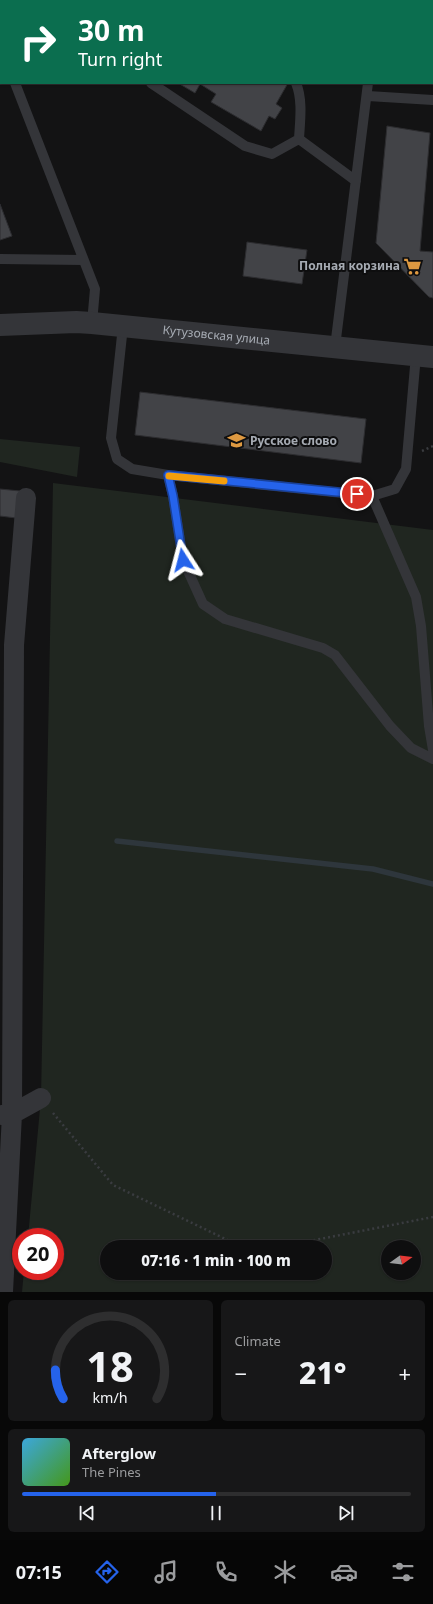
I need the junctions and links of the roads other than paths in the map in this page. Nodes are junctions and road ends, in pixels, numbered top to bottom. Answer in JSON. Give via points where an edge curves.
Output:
{"nodes":[{"id":1,"x":15,"y":84,"type":"edge"},
{"id":2,"x":152,"y":84,"type":"edge"},
{"id":3,"x":296,"y":84,"type":"edge"},
{"id":4,"x":368,"y":84,"type":"edge"},
{"id":5,"x":368,"y":96,"type":"junction"},
{"id":6,"x":433,"y":100,"type":"edge"},
{"id":7,"x":299,"y":139,"type":"junction"},
{"id":8,"x":356,"y":181,"type":"junction"},
{"id":9,"x":0,"y":259,"type":"edge"},
{"id":10,"x":83,"y":260,"type":"junction"},
{"id":11,"x":92,"y":323,"type":"junction"},
{"id":12,"x":0,"y":325,"type":"edge"},
{"id":13,"x":123,"y":326,"type":"junction"},
{"id":14,"x":335,"y":347,"type":"junction"},
{"id":15,"x":425,"y":356,"type":"edge"},
{"id":16,"x":168,"y":475,"type":"junction"},
{"id":17,"x":372,"y":496,"type":"junction"},
{"id":18,"x":26,"y":498,"type":"dead end"},
{"id":19,"x":7,"y":644,"type":"edge"},
{"id":20,"x":433,"y":750,"type":"edge"},
{"id":21,"x":433,"y":759,"type":"edge"},
{"id":22,"x":42,"y":1098,"type":"road end"},
{"id":23,"x":6,"y":1115,"type":"edge"},
{"id":24,"x":2,"y":1292,"type":"edge"}],
"edges":[{"from":1,"to":10,"type":"lane"},
{"from":2,"to":7,"type":"lane","via":[[245,146],[272,154]]},
{"from":3,"to":7,"type":"lane","via":[[300,109]]},
{"from":4,"to":5,"type":"lane"},
{"from":5,"to":6,"type":"lane"},
{"from":5,"to":8,"type":"lane"},
{"from":7,"to":8,"type":"lane"},
{"from":8,"to":14,"type":"lane"},
{"from":9,"to":10,"type":"lane"},
{"from":10,"to":11,"type":"lane","via":[[95,288]]},
{"from":11,"to":12,"type":"street","name":"Кутузовская улица"},
{"from":11,"to":13,"type":"street","name":"Кутузовская улица"},
{"from":13,"to":14,"type":"street","name":"Кутузовская улица"},
{"from":13,"to":16,"type":"lane","via":[[111,438],[116,459],[132,470]]},
{"from":14,"to":15,"type":"street","name":"Кутузовская улица"},
{"from":15,"to":17,"type":"lane","via":[[406,469],[395,489]]},
{"from":16,"to":17,"type":"lane"},
{"from":16,"to":21,"type":"lane","via":[[183,560],[203,604],[225,619],[323,648],[335,655],[390,726],[411,748]]},
{"from":17,"to":20,"type":"lane","via":[[416,597]]},
{"from":18,"to":19,"type":"street"},
{"from":19,"to":23,"type":"street"},
{"from":22,"to":23,"type":"street"},
{"from":23,"to":24,"type":"street"}]}
